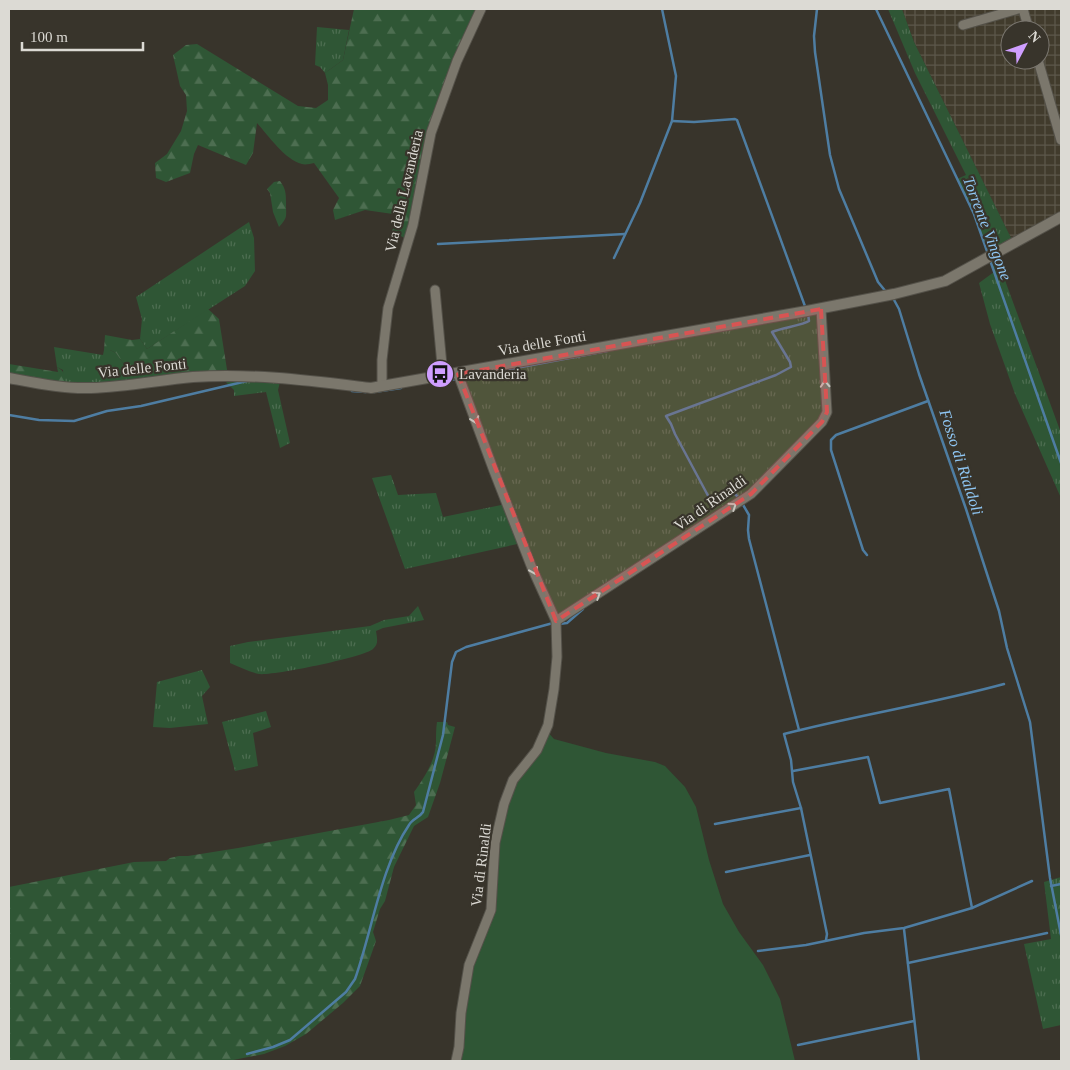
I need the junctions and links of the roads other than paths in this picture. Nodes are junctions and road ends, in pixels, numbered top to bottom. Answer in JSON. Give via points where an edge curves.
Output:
{"nodes":[{"id":1,"x":481,"y":9,"type":"edge"},
{"id":2,"x":1018,"y":9,"type":"edge"},
{"id":3,"x":963,"y":25,"type":"dead end"},
{"id":4,"x":1041,"y":70,"type":"edge"},
{"id":5,"x":1061,"y":140,"type":"edge"},
{"id":6,"x":1061,"y":217,"type":"edge"},
{"id":7,"x":435,"y":290,"type":"dead end"},
{"id":8,"x":821,"y":309,"type":"junction"},
{"id":9,"x":458,"y":374,"type":"junction"},
{"id":10,"x":442,"y":376,"type":"junction"},
{"id":11,"x":9,"y":378,"type":"edge"},
{"id":12,"x":382,"y":386,"type":"junction"},
{"id":13,"x":556,"y":621,"type":"junction"},
{"id":14,"x":456,"y":1061,"type":"edge"}],
"edges":[{"from":1,"to":12,"type":"street","name":"Via della Lavanderia","via":[[457,61],[431,133],[412,226],[388,308]]},
{"from":2,"to":3,"type":"street"},
{"from":4,"to":5,"type":"street"},
{"from":6,"to":8,"type":"street","name":"Via delle Fonti","via":[[945,281]]},
{"from":7,"to":10,"type":"street"},
{"from":8,"to":9,"type":"street","name":"Via delle Fonti"},
{"from":13,"to":8,"type":"street","name":"Via di Rinaldi","one_way":true,"via":[[751,494],[822,422],[826,412]]},
{"from":9,"to":10,"type":"street","name":"Via delle Fonti"},
{"from":9,"to":13,"type":"street","name":"Via di Rinaldi","one_way":true,"via":[[532,568]]},
{"from":10,"to":12,"type":"street","name":"Via delle Fonti"},
{"from":11,"to":12,"type":"street","name":"Via delle Fonti","via":[[49,386],[90,388],[193,377],[242,376],[371,388]]},
{"from":13,"to":14,"type":"street","name":"Via di Rinaldi","via":[[557,657],[548,725],[537,750],[513,780],[504,804],[495,843],[491,910],[469,965]]}]}
